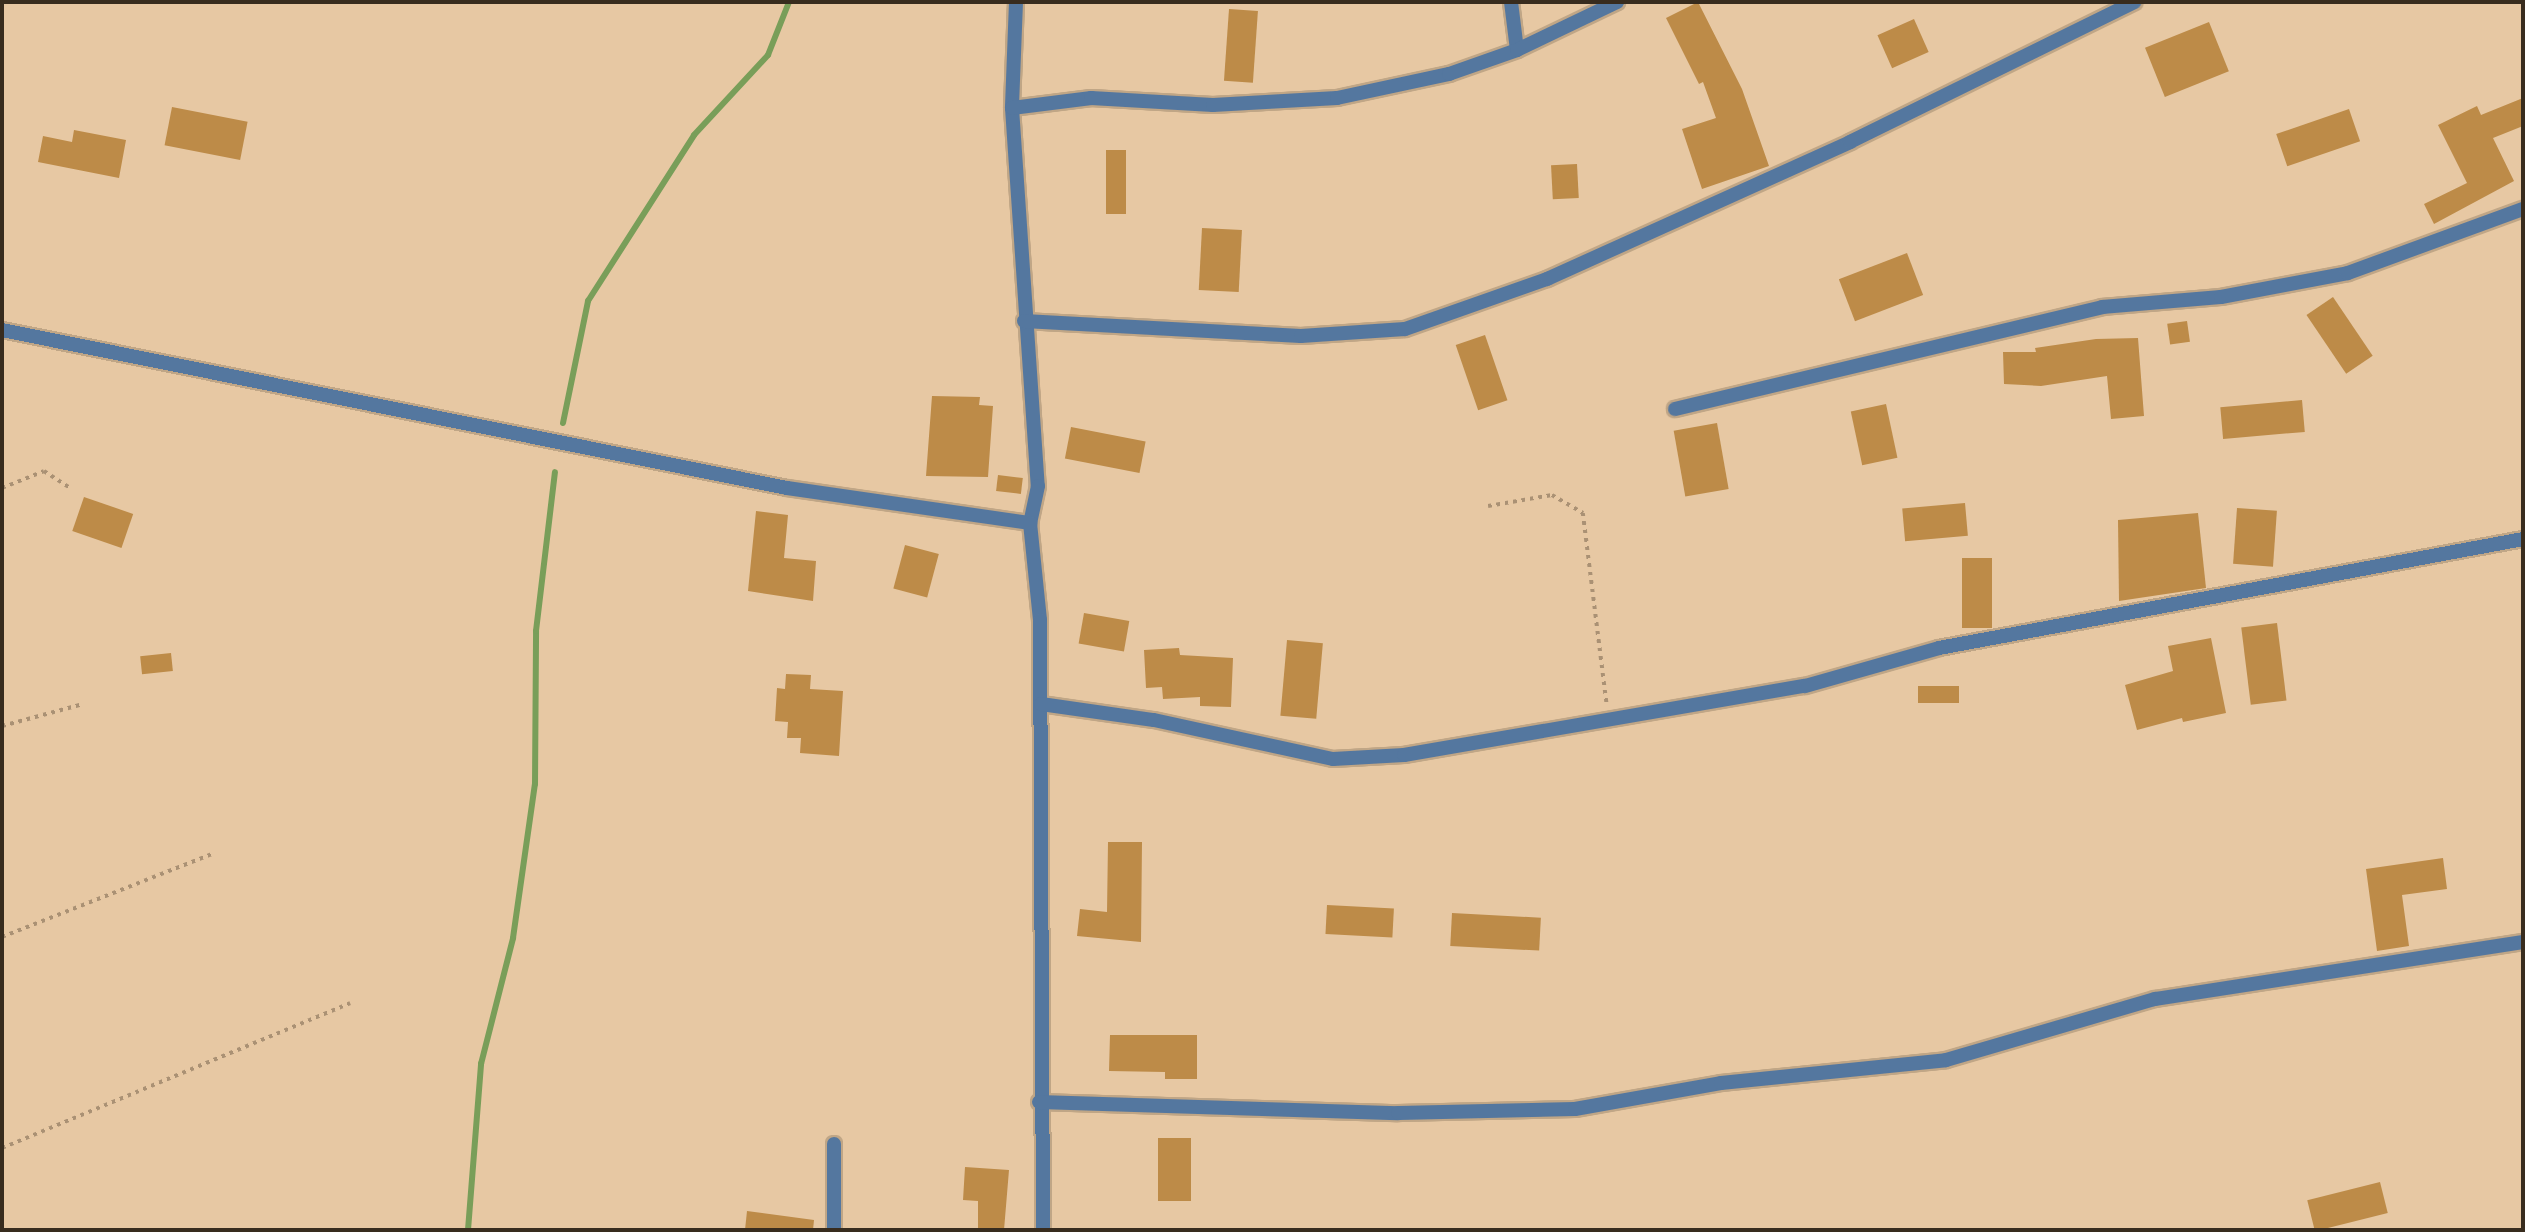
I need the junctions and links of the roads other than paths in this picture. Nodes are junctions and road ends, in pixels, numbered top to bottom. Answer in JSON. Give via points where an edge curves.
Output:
{"nodes":[{"id":1,"x":1017,"y":2,"type":"edge"},
{"id":2,"x":1511,"y":2,"type":"edge"},
{"id":3,"x":1617,"y":2,"type":"edge"},
{"id":4,"x":2134,"y":2,"type":"edge"},
{"id":5,"x":1517,"y":50,"type":"junction"},
{"id":6,"x":1012,"y":108,"type":"junction"},
{"id":7,"x":2523,"y":209,"type":"edge"},
{"id":8,"x":1024,"y":321,"type":"junction"},
{"id":9,"x":2,"y":330,"type":"edge"},
{"id":10,"x":1675,"y":409,"type":"dead end"},
{"id":11,"x":1030,"y":523,"type":"junction"},
{"id":12,"x":2523,"y":539,"type":"edge"},
{"id":13,"x":1041,"y":704,"type":"junction"},
{"id":14,"x":2523,"y":942,"type":"edge"},
{"id":15,"x":1039,"y":1102,"type":"junction"},
{"id":16,"x":834,"y":1144,"type":"dead end"},
{"id":17,"x":834,"y":1230,"type":"edge"},
{"id":18,"x":1043,"y":1230,"type":"edge"}],
"edges":[{"from":1,"to":6,"type":"street"},
{"from":2,"to":5,"type":"street"},
{"from":3,"to":5,"type":"street"},
{"from":4,"to":8,"type":"street","via":[[1850,142],[1547,279],[1405,329],[1301,336]]},
{"from":5,"to":6,"type":"street","via":[[1450,74],[1337,98],[1213,105],[1091,99]]},
{"from":6,"to":8,"type":"street"},
{"from":7,"to":10,"type":"street","via":[[2348,273],[2221,297],[2102,306]]},
{"from":8,"to":11,"type":"street","via":[[1038,486]]},
{"from":9,"to":11,"type":"street","via":[[787,488]]},
{"from":11,"to":13,"type":"street","via":[[1040,620]]},
{"from":12,"to":13,"type":"street","via":[[1939,648],[1805,686],[1404,755],[1332,759],[1154,720]]},
{"from":13,"to":15,"type":"street"},
{"from":14,"to":15,"type":"street","via":[[2155,999],[1946,1060],[1721,1083],[1575,1109],[1398,1113]]},
{"from":15,"to":18,"type":"street"},
{"from":16,"to":17,"type":"street"}]}
